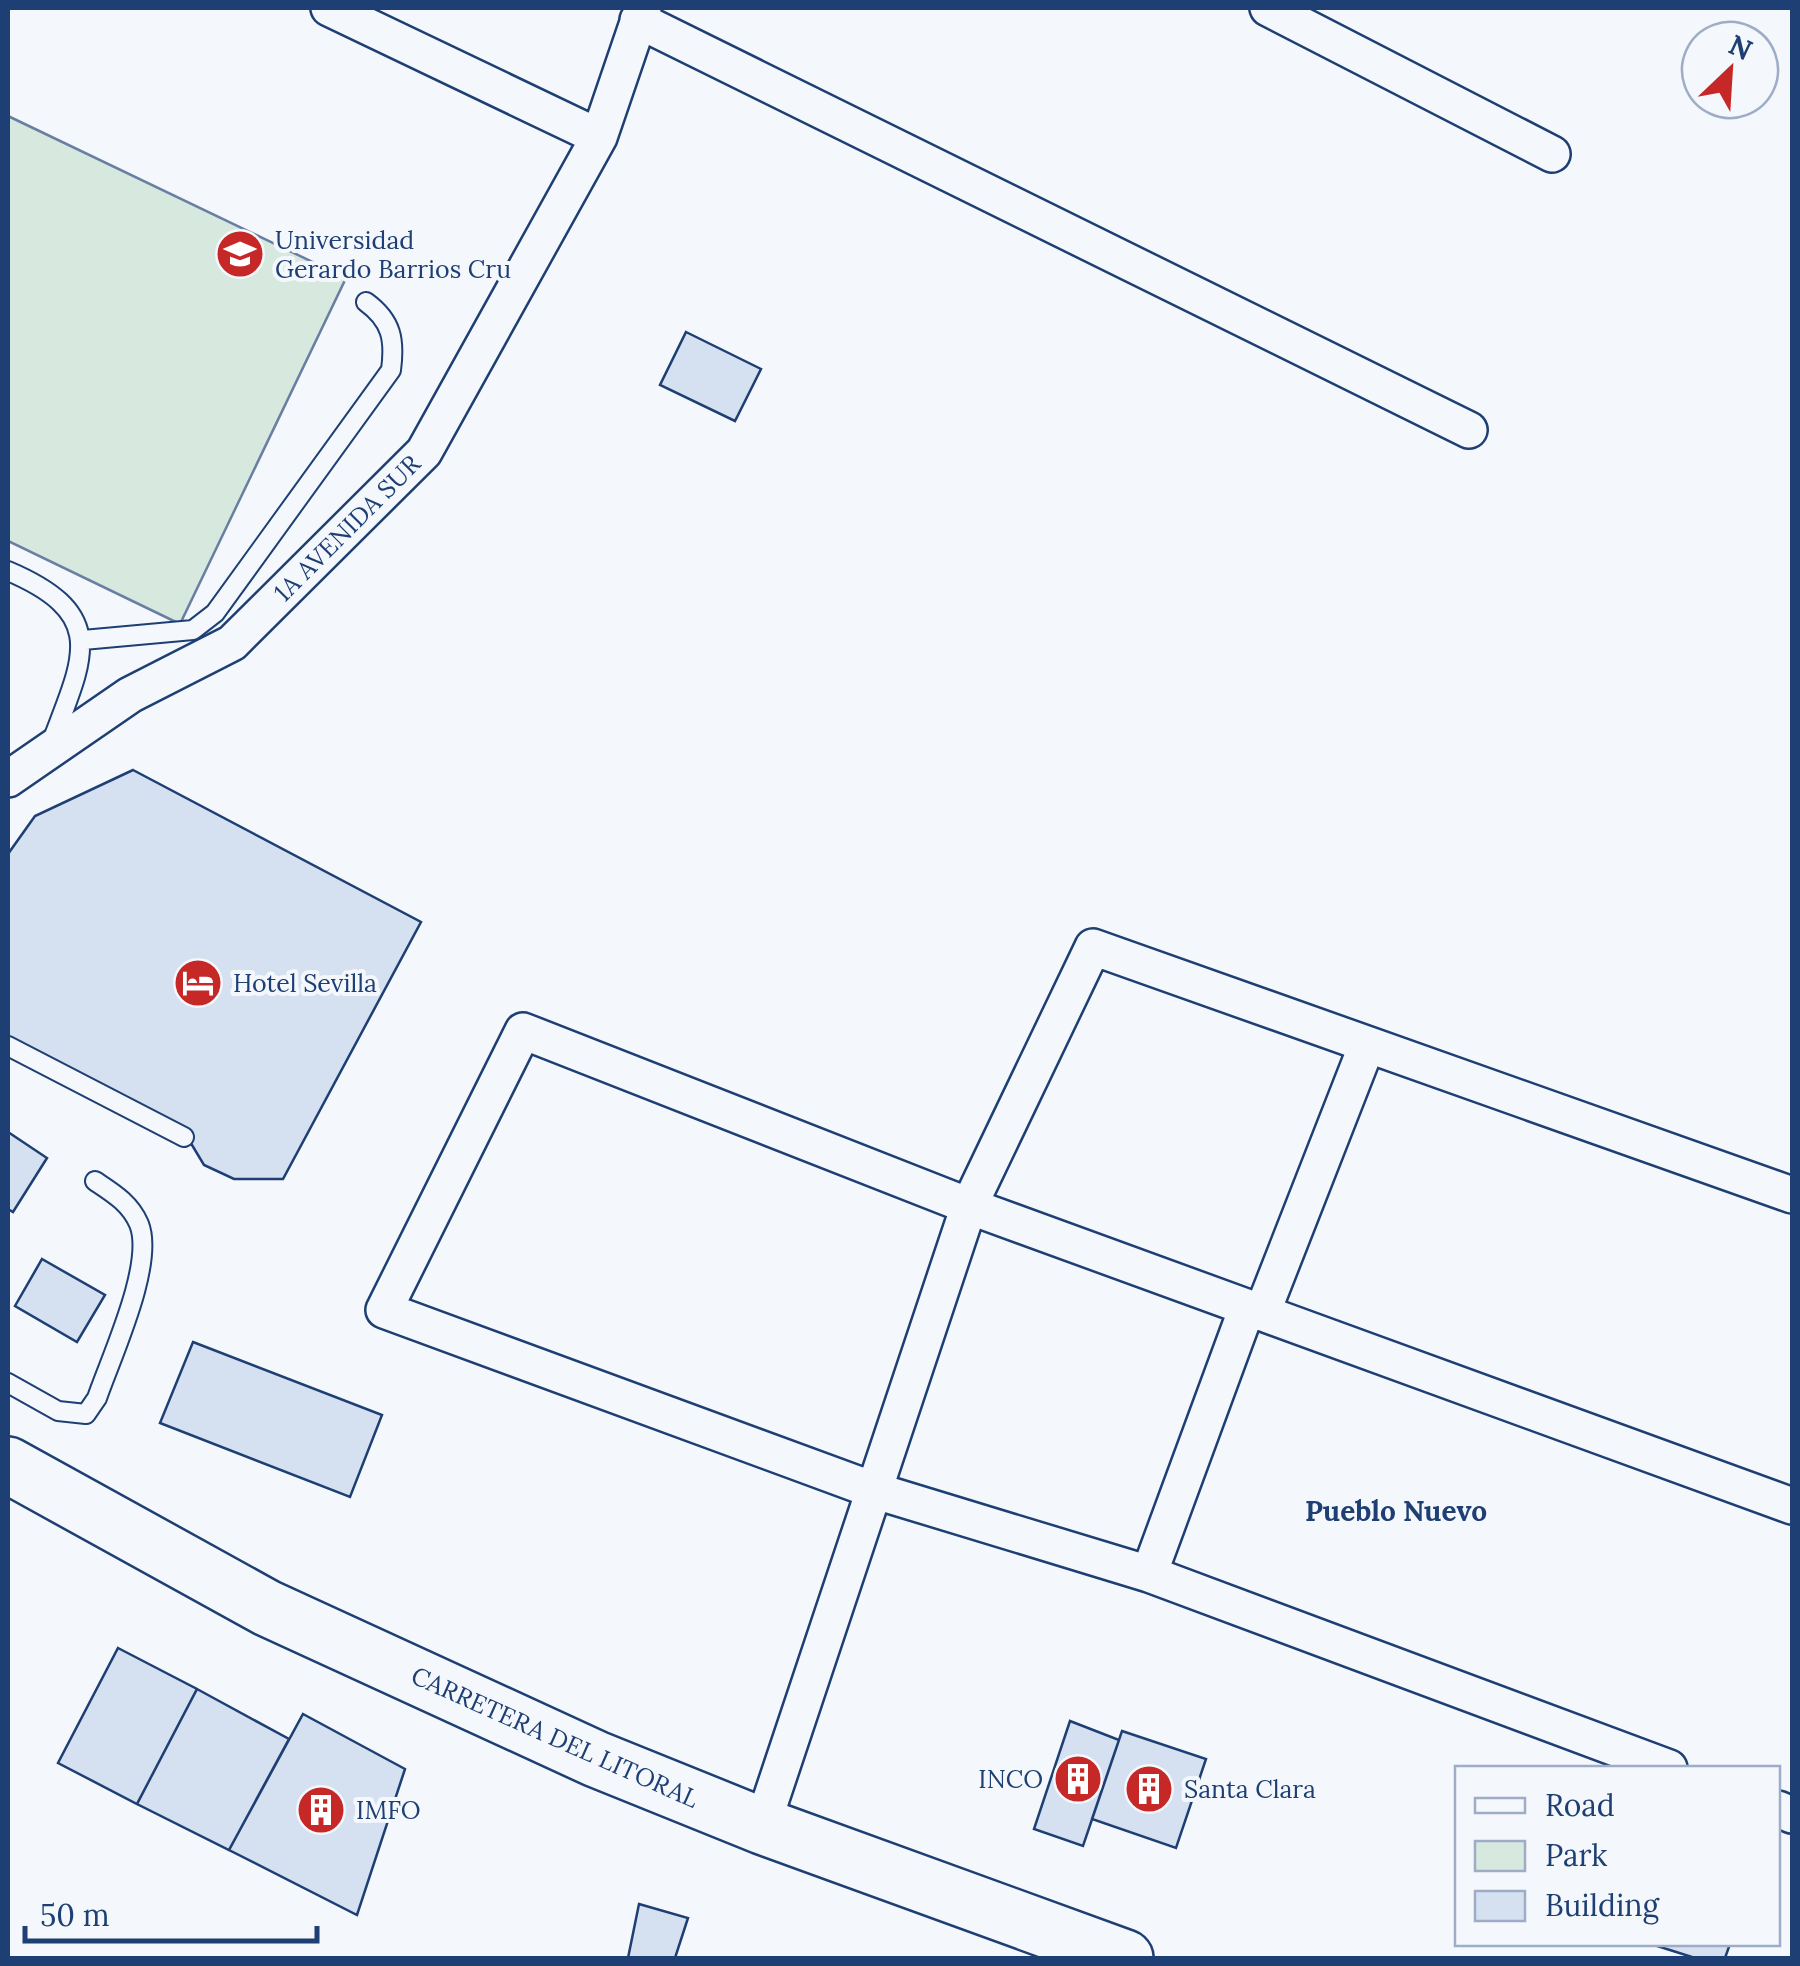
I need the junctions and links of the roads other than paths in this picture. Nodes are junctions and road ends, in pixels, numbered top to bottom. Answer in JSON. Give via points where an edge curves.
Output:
{"nodes":[{"id":1,"x":329,"y":8,"type":"edge"},
{"id":2,"x":1268,"y":8,"type":"edge"},
{"id":3,"x":641,"y":14,"type":"edge"},
{"id":4,"x":599,"y":137,"type":"junction"},
{"id":5,"x":1552,"y":154,"type":"dead end"},
{"id":6,"x":366,"y":302,"type":"dead end"},
{"id":7,"x":1469,"y":430,"type":"dead end"},
{"id":8,"x":8,"y":571,"type":"edge"},
{"id":9,"x":83,"y":640,"type":"junction"},
{"id":10,"x":48,"y":751,"type":"junction"},
{"id":11,"x":8,"y":779,"type":"edge"},
{"id":12,"x":1367,"y":1045,"type":"junction"},
{"id":13,"x":8,"y":1046,"type":"edge"},
{"id":14,"x":184,"y":1137,"type":"dead end"},
{"id":15,"x":1792,"y":1175,"type":"edge"},
{"id":16,"x":95,"y":1181,"type":"dead end"},
{"id":17,"x":1792,"y":1195,"type":"edge"},
{"id":18,"x":1792,"y":1204,"type":"edge"},
{"id":19,"x":969,"y":1206,"type":"junction"},
{"id":20,"x":1255,"y":1311,"type":"junction"},
{"id":21,"x":8,"y":1383,"type":"edge"},
{"id":22,"x":8,"y":1465,"type":"edge"},
{"id":23,"x":876,"y":1491,"type":"junction"},
{"id":24,"x":1792,"y":1506,"type":"edge"},
{"id":25,"x":1149,"y":1574,"type":"junction"},
{"id":26,"x":1664,"y":1766,"type":"edge"},
{"id":27,"x":762,"y":1826,"type":"junction"},
{"id":28,"x":1124,"y":1958,"type":"edge"}],
"edges":[{"from":1,"to":4,"type":"street"},
{"from":2,"to":5,"type":"street"},
{"from":3,"to":4,"type":"street","name":"1A AVENIDA SUR"},
{"from":3,"to":7,"type":"street"},
{"from":4,"to":10,"type":"street","name":"1A AVENIDA SUR","via":[[424,452],[232,643],[130,695]]},
{"from":6,"to":9,"type":"lane","via":[[386,319],[395,343],[392,370],[216,613],[193,630]]},
{"from":8,"to":9,"type":"lane","via":[[36,583],[74,617]]},
{"from":9,"to":10,"type":"lane","via":[[80,669]]},
{"from":10,"to":11,"type":"street","name":"1A AVENIDA SUR"},
{"from":12,"to":17,"type":"street"},
{"from":12,"to":19,"type":"street","via":[[1094,946]]},
{"from":12,"to":20,"type":"street"},
{"from":13,"to":14,"type":"lane"},
{"from":15,"to":17,"type":"street"},
{"from":16,"to":21,"type":"lane","via":[[124,1200],[140,1226],[144,1256],[97,1398],[86,1414],[58,1411]]},
{"from":17,"to":18,"type":"street"},
{"from":19,"to":20,"type":"street"},
{"from":19,"to":23,"type":"street"},
{"from":19,"to":23,"type":"street","via":[[523,1030],[384,1310]]},
{"from":20,"to":24,"type":"street"},
{"from":20,"to":25,"type":"street"},
{"from":22,"to":27,"type":"main road","name":"CARRETERA DEL LITORAL","via":[[267,1608],[596,1759]]},
{"from":23,"to":25,"type":"street"},
{"from":23,"to":27,"type":"street"},
{"from":25,"to":26,"type":"street"},
{"from":27,"to":28,"type":"main road","name":"CARRETERA DEL LITORAL"}]}
